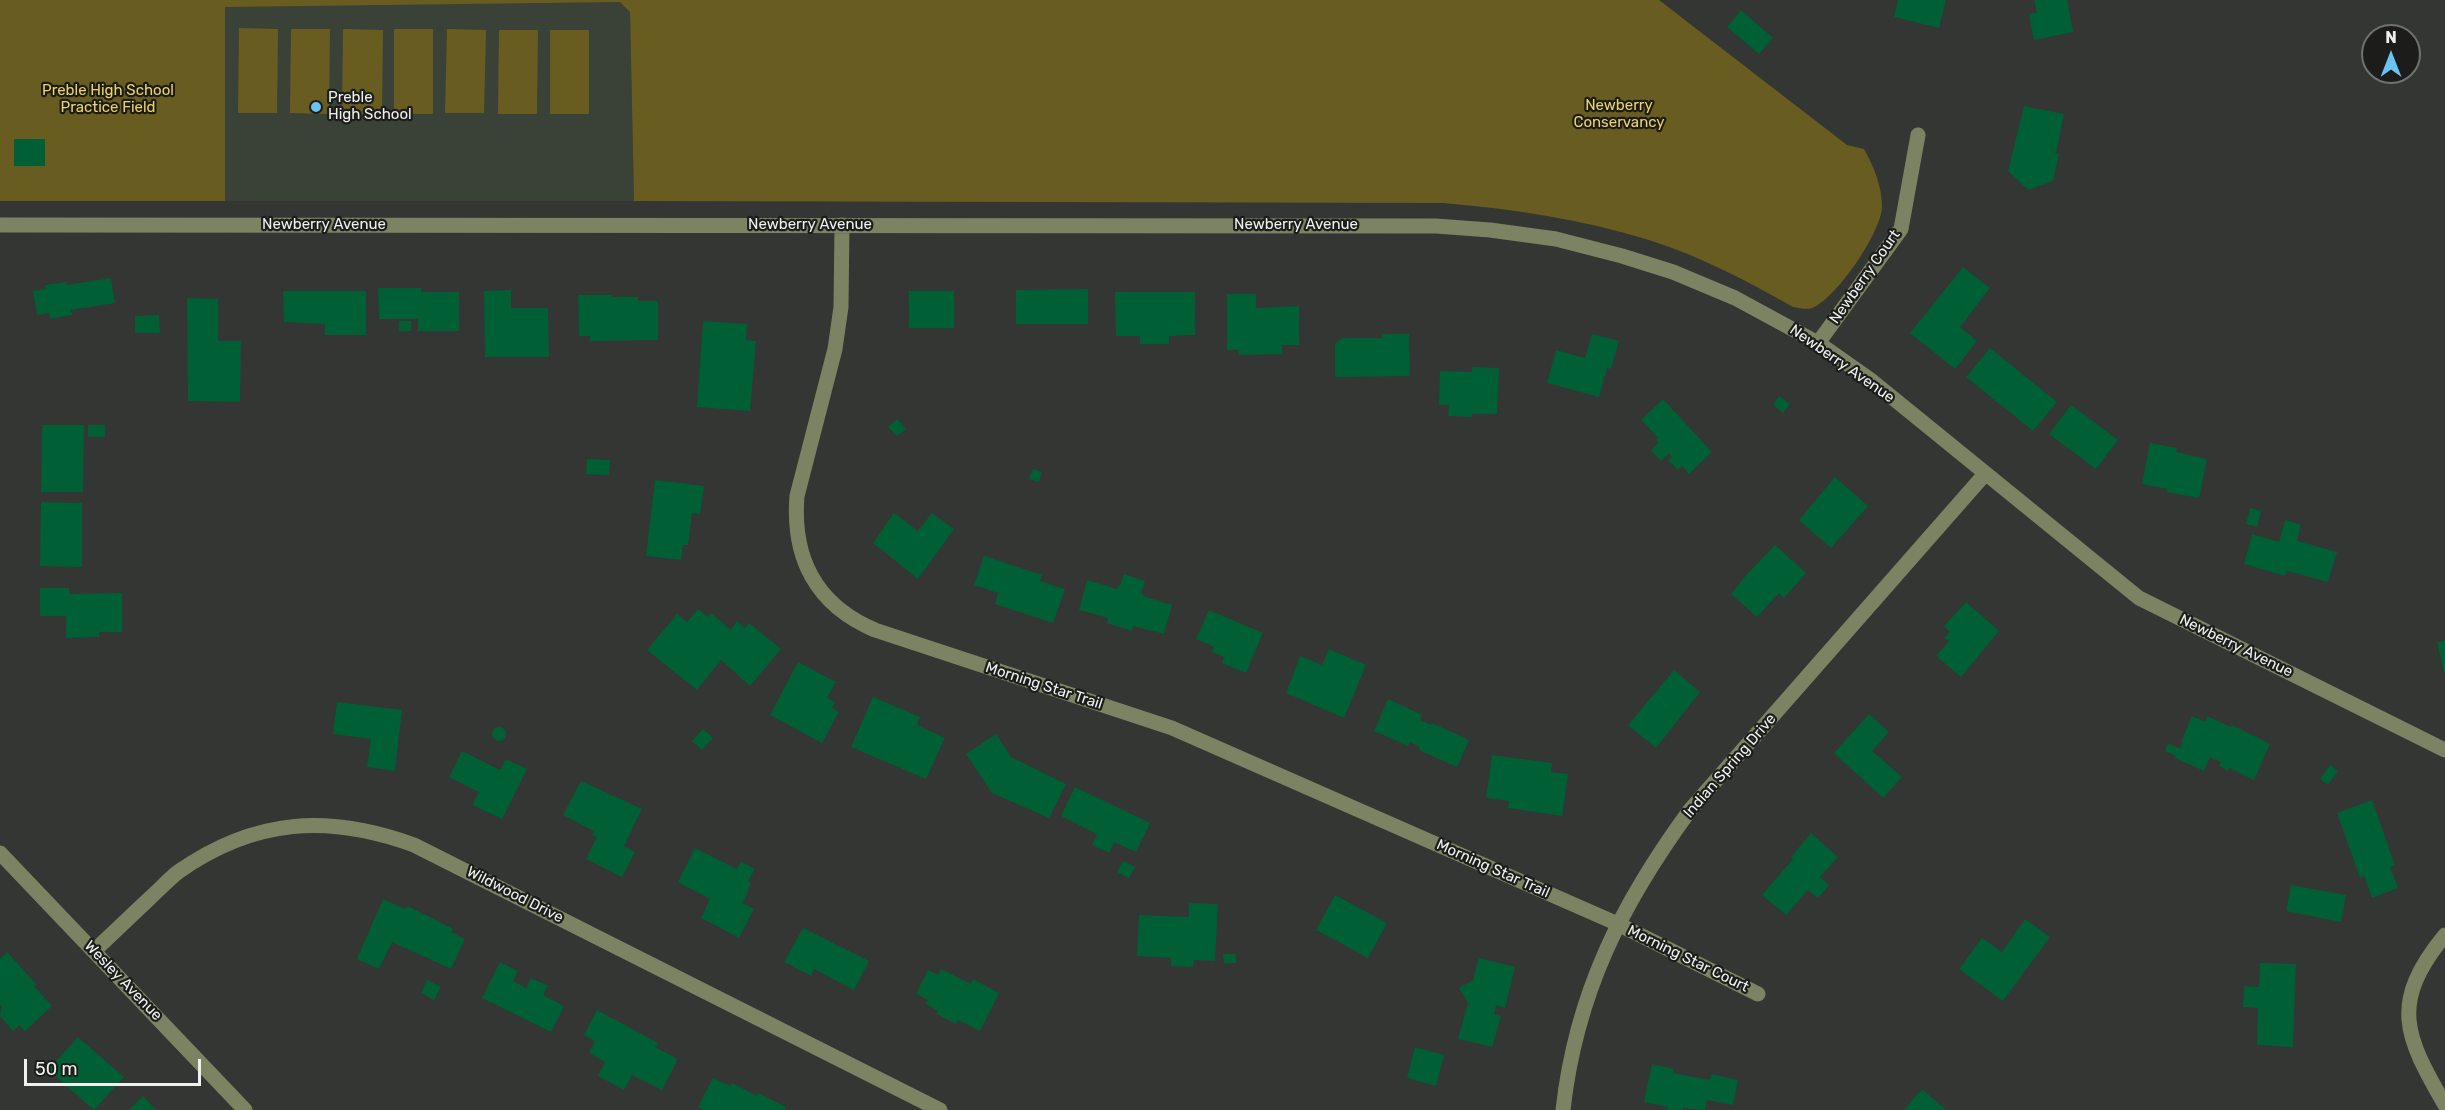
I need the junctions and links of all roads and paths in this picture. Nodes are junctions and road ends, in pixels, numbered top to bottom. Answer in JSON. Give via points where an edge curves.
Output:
{"nodes":[{"id":1,"x":1918,"y":135,"type":"dead end"},
{"id":2,"x":0,"y":225,"type":"edge"},
{"id":3,"x":842,"y":225,"type":"junction"},
{"id":4,"x":1818,"y":344,"type":"junction"},
{"id":5,"x":1985,"y":474,"type":"junction"},
{"id":6,"x":2445,"y":750,"type":"edge"},
{"id":7,"x":0,"y":853,"type":"edge"},
{"id":8,"x":1618,"y":924,"type":"junction"},
{"id":9,"x":2445,"y":935,"type":"edge"},
{"id":10,"x":94,"y":951,"type":"junction"},
{"id":11,"x":1758,"y":994,"type":"dead end"},
{"id":12,"x":2445,"y":1105,"type":"edge"},
{"id":13,"x":245,"y":1110,"type":"edge"},
{"id":14,"x":940,"y":1110,"type":"edge"},
{"id":15,"x":1563,"y":1110,"type":"edge"}],
"edges":[{"from":1,"to":4,"type":"street","name":"Newberry Court","via":[[1901,229]]},
{"from":2,"to":3,"type":"street","name":"Newberry Avenue"},
{"from":3,"to":4,"type":"street","name":"Newberry Avenue","via":[[1436,226],[1490,230],[1557,239],[1673,272],[1734,298]]},
{"from":3,"to":8,"type":"street","name":"Morning Star Trail","via":[[841,307],[835,349],[797,496],[795,520],[806,567],[818,588],[838,609],[875,630],[1172,728]]},
{"from":4,"to":5,"type":"street","name":"Newberry Avenue","via":[[1872,381]]},
{"from":5,"to":6,"type":"street","name":"Newberry Avenue","via":[[2139,598]]},
{"from":5,"to":8,"type":"street","name":"Indian Spring Drive","via":[[1690,810],[1654,859]]},
{"from":7,"to":10,"type":"street","name":"Wesley Avenue"},
{"from":8,"to":11,"type":"street","name":"Morning Star Court"},
{"from":8,"to":15,"type":"street","name":"Indian Spring Drive","via":[[1579,1025]]},
{"from":9,"to":12,"type":"street","via":[[2414,980],[2409,1005],[2414,1049]]},
{"from":10,"to":13,"type":"street","name":"Wesley Avenue"},
{"from":10,"to":14,"type":"street","name":"Wildwood Drive","via":[[177,874],[211,852],[269,830],[302,826],[361,829],[414,845]]}]}
